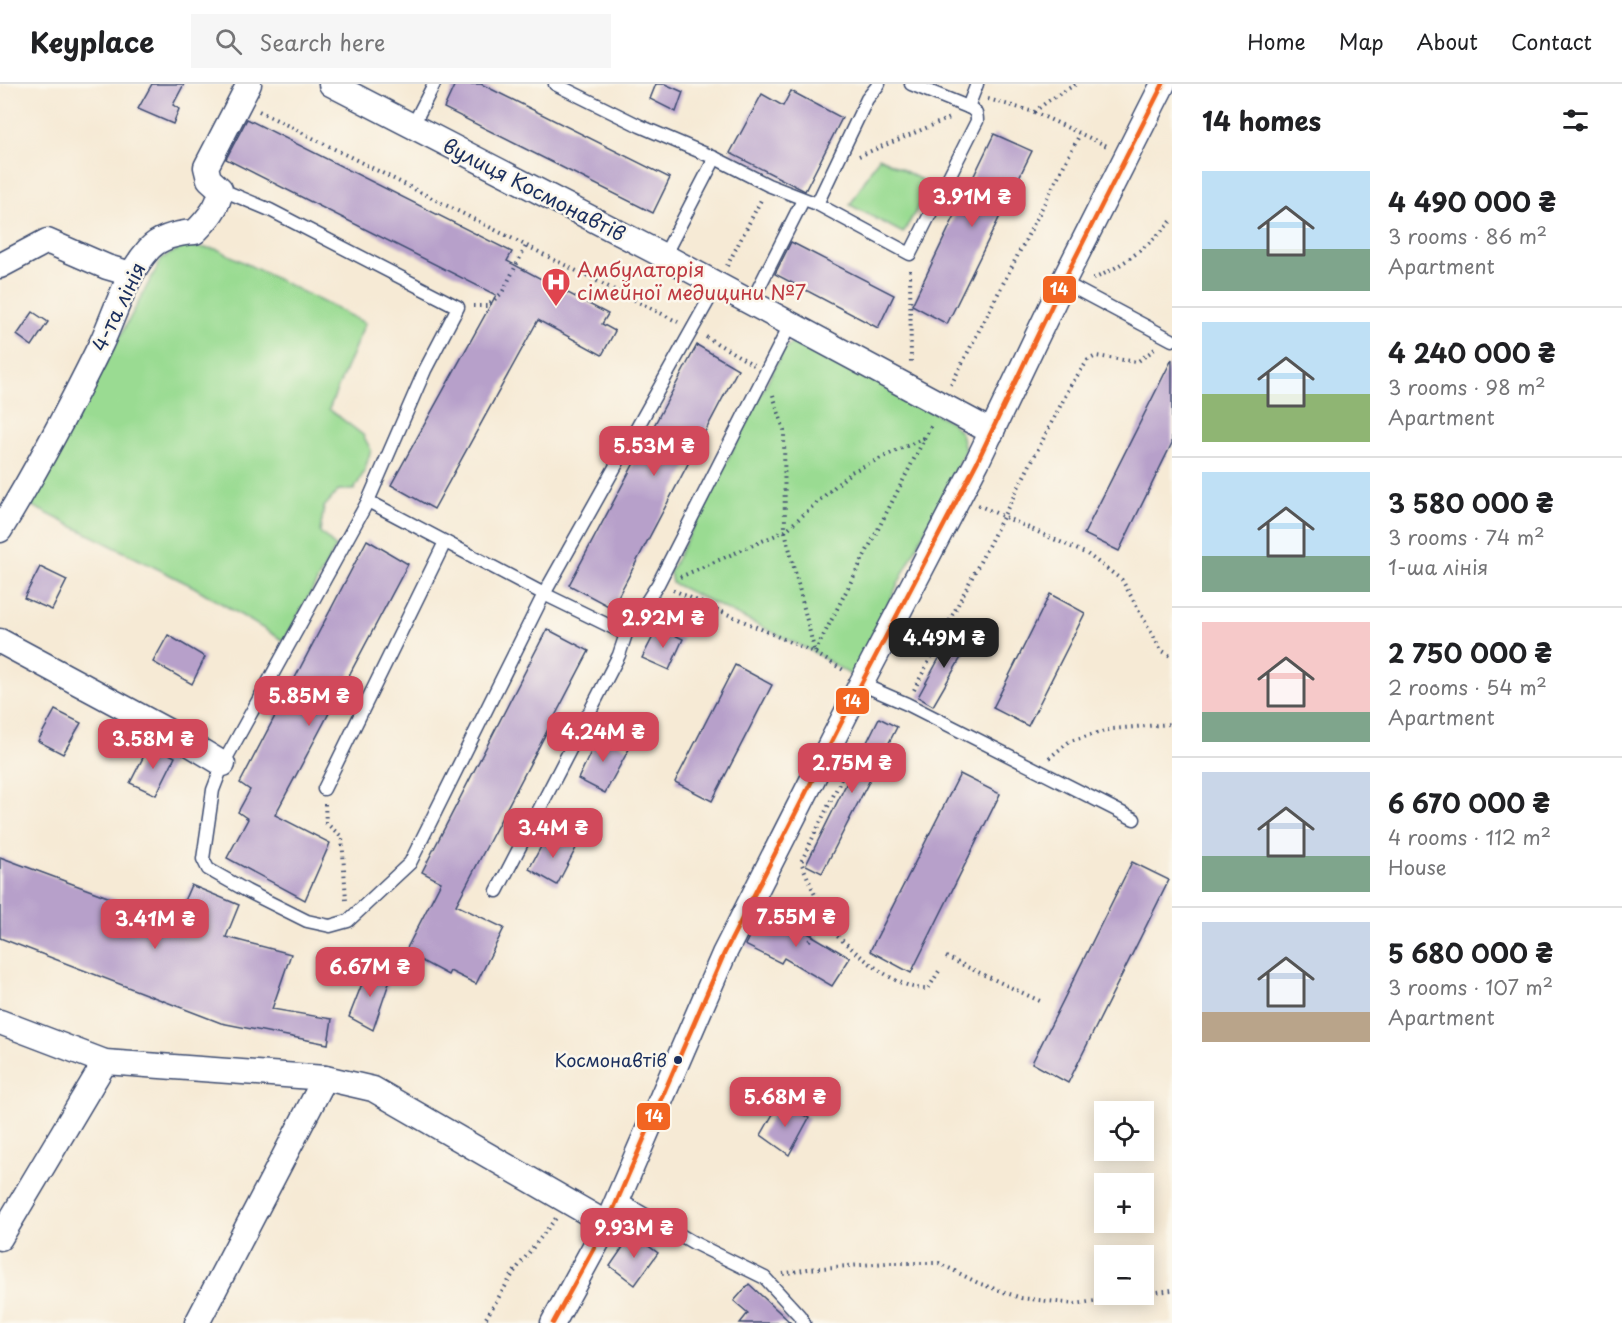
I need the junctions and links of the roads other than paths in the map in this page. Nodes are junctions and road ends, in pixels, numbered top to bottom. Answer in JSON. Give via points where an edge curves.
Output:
{"nodes":[{"id":1,"x":331,"y":84,"type":"edge"},
{"id":2,"x":434,"y":84,"type":"edge"},
{"id":3,"x":555,"y":84,"type":"edge"},
{"id":4,"x":879,"y":84,"type":"edge"},
{"id":5,"x":911,"y":84,"type":"edge"},
{"id":6,"x":977,"y":84,"type":"edge"},
{"id":7,"x":1163,"y":84,"type":"edge"},
{"id":8,"x":244,"y":93,"type":"edge"},
{"id":9,"x":968,"y":106,"type":"junction"},
{"id":10,"x":412,"y":127,"type":"junction"},
{"id":11,"x":715,"y":158,"type":"junction"},
{"id":12,"x":220,"y":189,"type":"junction"},
{"id":13,"x":803,"y":200,"type":"junction"},
{"id":14,"x":818,"y":204,"type":"junction"},
{"id":15,"x":664,"y":256,"type":"junction"},
{"id":16,"x":0,"y":266,"type":"edge"},
{"id":17,"x":131,"y":274,"type":"junction"},
{"id":18,"x":1068,"y":284,"type":"junction"},
{"id":19,"x":717,"y":285,"type":"junction"},
{"id":20,"x":751,"y":303,"type":"junction"},
{"id":21,"x":790,"y":325,"type":"junction"},
{"id":22,"x":1168,"y":338,"type":"edge"},
{"id":23,"x":992,"y":432,"type":"junction"},
{"id":24,"x":368,"y":501,"type":"junction"},
{"id":25,"x":0,"y":530,"type":"edge"},
{"id":26,"x":445,"y":542,"type":"junction"},
{"id":27,"x":544,"y":594,"type":"junction"},
{"id":28,"x":626,"y":634,"type":"junction"},
{"id":29,"x":0,"y":641,"type":"edge"},
{"id":30,"x":861,"y":684,"type":"junction"},
{"id":31,"x":223,"y":764,"type":"junction"},
{"id":32,"x":324,"y":789,"type":"road end"},
{"id":33,"x":1134,"y":819,"type":"dead end"},
{"id":34,"x":497,"y":891,"type":"dead end"},
{"id":35,"x":0,"y":1022,"type":"edge"},
{"id":36,"x":105,"y":1062,"type":"junction"},
{"id":37,"x":325,"y":1078,"type":"junction"},
{"id":38,"x":618,"y":1198,"type":"junction"},
{"id":39,"x":607,"y":1224,"type":"junction"},
{"id":40,"x":0,"y":1238,"type":"edge"},
{"id":41,"x":197,"y":1323,"type":"edge"},
{"id":42,"x":553,"y":1323,"type":"edge"},
{"id":43,"x":804,"y":1323,"type":"edge"}],
"edges":[{"from":1,"to":10,"type":"street","name":"вулиця Космонавтів"},
{"from":2,"to":10,"type":"lane"},
{"from":3,"to":11,"type":"lane"},
{"from":4,"to":14,"type":"lane","via":[[867,99]]},
{"from":5,"to":9,"type":"lane"},
{"from":6,"to":9,"type":"lane"},
{"from":7,"to":18,"type":"street"},
{"from":8,"to":12,"type":"street","via":[[206,167],[209,179]]},
{"from":9,"to":14,"type":"lane","via":[[977,115],[977,121],[910,254]]},
{"from":10,"to":15,"type":"street","name":"вулиця Космонавтів"},
{"from":11,"to":13,"type":"lane"},
{"from":11,"to":15,"type":"lane"},
{"from":12,"to":17,"type":"street","name":"4-та лінія","via":[[221,195],[208,219],[195,232],[176,233],[150,248]]},
{"from":12,"to":24,"type":"lane","via":[[270,210],[458,307],[424,370]]},
{"from":13,"to":14,"type":"lane"},
{"from":13,"to":20,"type":"lane"},
{"from":15,"to":19,"type":"street","name":"вулиця Космонавтів"},
{"from":16,"to":17,"type":"street","via":[[47,240]]},
{"from":17,"to":25,"type":"street","name":"4-та лінія","via":[[102,342]]},
{"from":18,"to":22,"type":"lane"},
{"from":18,"to":23,"type":"street"},
{"from":19,"to":20,"type":"street","name":"вулиця Космонавтів"},
{"from":19,"to":27,"type":"lane"},
{"from":20,"to":21,"type":"street","name":"вулиця Космонавтів"},
{"from":21,"to":23,"type":"street","name":"вулиця Космонавтів"},
{"from":21,"to":28,"type":"lane","via":[[658,584]]},
{"from":23,"to":30,"type":"street"},
{"from":24,"to":26,"type":"lane"},
{"from":24,"to":31,"type":"lane"},
{"from":26,"to":27,"type":"lane"},
{"from":26,"to":32,"type":"lane"},
{"from":27,"to":28,"type":"lane"},
{"from":27,"to":31,"type":"lane","via":[[410,863],[348,921],[330,926],[307,921],[208,869],[203,859],[205,842],[213,790]]},
{"from":28,"to":34,"type":"lane","via":[[619,655]]},
{"from":29,"to":31,"type":"street"},
{"from":30,"to":33,"type":"lane"},
{"from":30,"to":38,"type":"street","via":[[724,954]]},
{"from":35,"to":36,"type":"street"},
{"from":36,"to":37,"type":"street"},
{"from":36,"to":40,"type":"street"},
{"from":37,"to":39,"type":"street","via":[[373,1089]]},
{"from":37,"to":41,"type":"street"},
{"from":38,"to":39,"type":"street"},
{"from":38,"to":43,"type":"lane","via":[[694,1243],[765,1278]]},
{"from":39,"to":42,"type":"street"}]}
